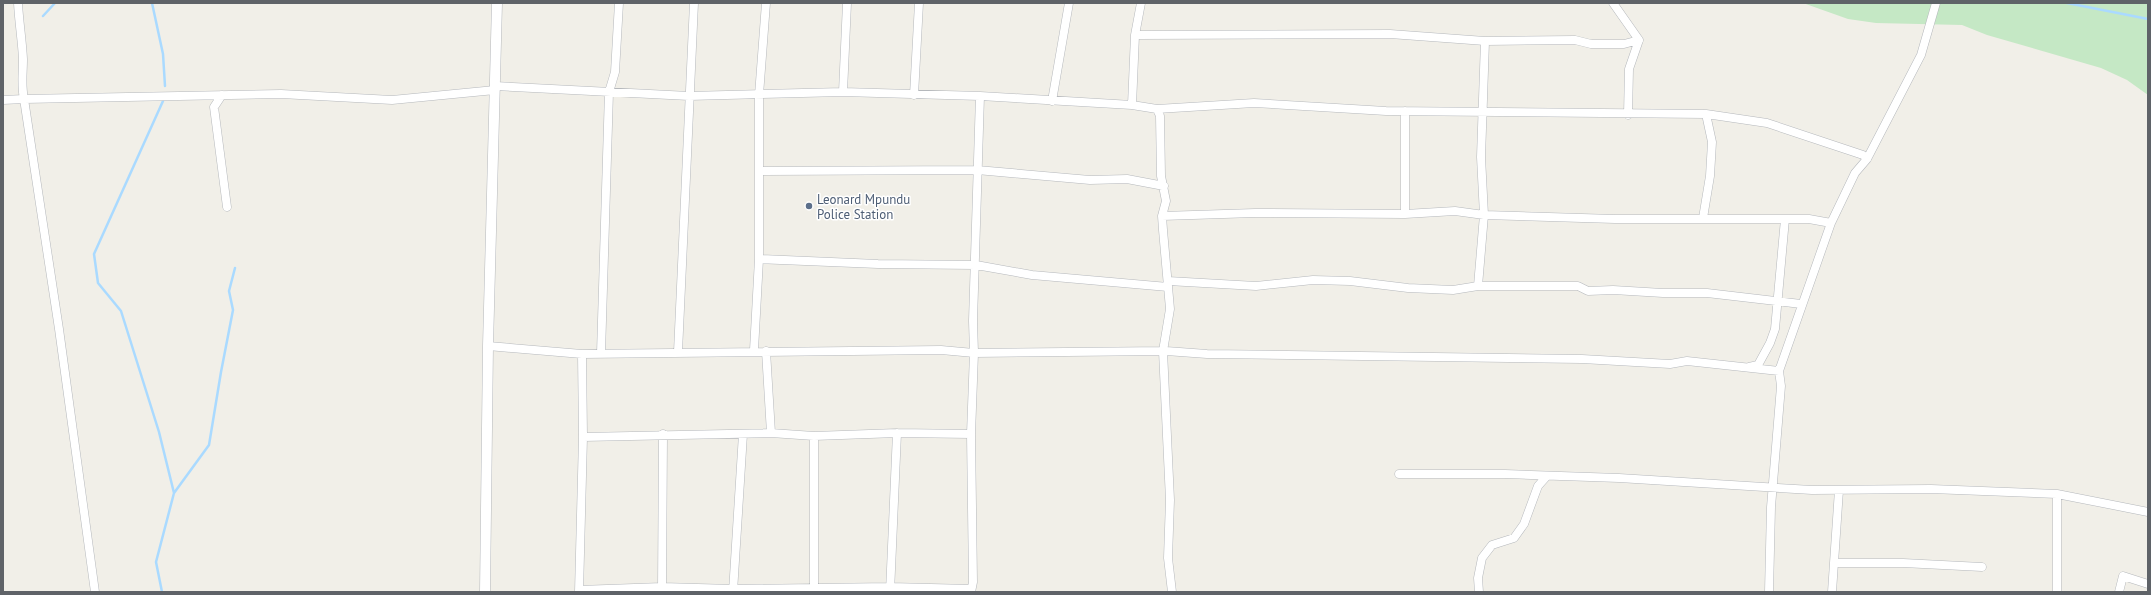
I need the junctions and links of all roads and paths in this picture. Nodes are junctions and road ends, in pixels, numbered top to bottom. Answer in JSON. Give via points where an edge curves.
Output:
{"nodes":[{"id":1,"x":18,"y":3,"type":"edge"},
{"id":2,"x":497,"y":3,"type":"edge"},
{"id":3,"x":619,"y":3,"type":"edge"},
{"id":4,"x":694,"y":3,"type":"edge"},
{"id":5,"x":766,"y":3,"type":"edge"},
{"id":6,"x":846,"y":3,"type":"edge"},
{"id":7,"x":919,"y":3,"type":"edge"},
{"id":8,"x":1069,"y":3,"type":"edge"},
{"id":9,"x":1141,"y":3,"type":"edge"},
{"id":10,"x":1613,"y":3,"type":"edge"},
{"id":11,"x":1936,"y":3,"type":"edge"},
{"id":12,"x":1135,"y":35,"type":"junction"},
{"id":13,"x":1639,"y":40,"type":"junction"},
{"id":14,"x":1485,"y":41,"type":"junction"},
{"id":15,"x":494,"y":88,"type":"junction"},
{"id":16,"x":609,"y":92,"type":"junction"},
{"id":17,"x":843,"y":92,"type":"junction"},
{"id":18,"x":222,"y":95,"type":"junction"},
{"id":19,"x":759,"y":95,"type":"junction"},
{"id":20,"x":914,"y":95,"type":"junction"},
{"id":21,"x":689,"y":96,"type":"junction"},
{"id":22,"x":980,"y":96,"type":"junction"},
{"id":23,"x":24,"y":99,"type":"junction"},
{"id":24,"x":3,"y":100,"type":"edge"},
{"id":25,"x":1052,"y":101,"type":"junction"},
{"id":26,"x":1132,"y":105,"type":"junction"},
{"id":27,"x":1157,"y":109,"type":"junction"},
{"id":28,"x":1405,"y":111,"type":"junction"},
{"id":29,"x":1482,"y":112,"type":"junction"},
{"id":30,"x":1706,"y":114,"type":"junction"},
{"id":31,"x":1628,"y":115,"type":"junction"},
{"id":32,"x":1867,"y":159,"type":"junction"},
{"id":33,"x":977,"y":170,"type":"junction"},
{"id":34,"x":760,"y":171,"type":"junction"},
{"id":35,"x":1164,"y":186,"type":"junction"},
{"id":36,"x":227,"y":207,"type":"dead end"},
{"id":37,"x":1405,"y":214,"type":"junction"},
{"id":38,"x":1484,"y":215,"type":"junction"},
{"id":39,"x":1162,"y":216,"type":"junction"},
{"id":40,"x":1703,"y":218,"type":"junction"},
{"id":41,"x":1786,"y":219,"type":"junction"},
{"id":42,"x":1831,"y":223,"type":"junction"},
{"id":43,"x":759,"y":259,"type":"junction"},
{"id":44,"x":976,"y":265,"type":"junction"},
{"id":45,"x":1168,"y":284,"type":"junction"},
{"id":46,"x":1478,"y":286,"type":"junction"},
{"id":47,"x":1778,"y":301,"type":"junction"},
{"id":48,"x":1801,"y":304,"type":"junction"},
{"id":49,"x":488,"y":346,"type":"junction"},
{"id":50,"x":754,"y":350,"type":"junction"},
{"id":51,"x":1163,"y":350,"type":"junction"},
{"id":52,"x":766,"y":351,"type":"junction"},
{"id":53,"x":678,"y":352,"type":"junction"},
{"id":54,"x":974,"y":352,"type":"junction"},
{"id":55,"x":601,"y":353,"type":"junction"},
{"id":56,"x":582,"y":354,"type":"junction"},
{"id":57,"x":1746,"y":368,"type":"junction"},
{"id":58,"x":1778,"y":371,"type":"junction"},
{"id":59,"x":771,"y":433,"type":"junction"},
{"id":60,"x":896,"y":433,"type":"junction"},
{"id":61,"x":663,"y":434,"type":"junction"},
{"id":62,"x":743,"y":434,"type":"junction"},
{"id":63,"x":971,"y":434,"type":"junction"},
{"id":64,"x":814,"y":436,"type":"junction"},
{"id":65,"x":583,"y":437,"type":"junction"},
{"id":66,"x":1398,"y":474,"type":"dead end"},
{"id":67,"x":1546,"y":477,"type":"junction"},
{"id":68,"x":1772,"y":488,"type":"junction"},
{"id":69,"x":1839,"y":490,"type":"junction"},
{"id":70,"x":2057,"y":494,"type":"junction"},
{"id":71,"x":2148,"y":512,"type":"edge"},
{"id":72,"x":1835,"y":563,"type":"junction"},
{"id":73,"x":1982,"y":567,"type":"dead end"},
{"id":74,"x":2148,"y":584,"type":"edge"},
{"id":75,"x":662,"y":590,"type":"edge"},
{"id":76,"x":814,"y":590,"type":"edge"},
{"id":77,"x":890,"y":590,"type":"edge"},
{"id":78,"x":579,"y":591,"type":"edge"},
{"id":79,"x":733,"y":591,"type":"edge"},
{"id":80,"x":971,"y":591,"type":"edge"},
{"id":81,"x":95,"y":592,"type":"edge"},
{"id":82,"x":485,"y":592,"type":"edge"},
{"id":83,"x":1172,"y":592,"type":"edge"},
{"id":84,"x":1479,"y":592,"type":"edge"},
{"id":85,"x":1769,"y":592,"type":"edge"},
{"id":86,"x":1832,"y":592,"type":"edge"},
{"id":87,"x":2057,"y":592,"type":"edge"},
{"id":88,"x":2119,"y":592,"type":"edge"}],
"edges":[{"from":1,"to":23,"type":"street","via":[[23,59],[21,86]]},
{"from":2,"to":15,"type":"street"},
{"from":3,"to":16,"type":"street","via":[[615,72]]},
{"from":4,"to":21,"type":"street"},
{"from":5,"to":19,"type":"street"},
{"from":6,"to":17,"type":"street"},
{"from":7,"to":20,"type":"street"},
{"from":8,"to":25,"type":"street"},
{"from":9,"to":12,"type":"street"},
{"from":10,"to":13,"type":"street"},
{"from":11,"to":32,"type":"street","via":[[1921,55]]},
{"from":12,"to":14,"type":"street","via":[[1390,34]]},
{"from":12,"to":26,"type":"street"},
{"from":13,"to":14,"type":"street","via":[[1624,44],[1592,44],[1575,40]]},
{"from":13,"to":31,"type":"street","via":[[1629,69]]},
{"from":14,"to":29,"type":"street"},
{"from":15,"to":16,"type":"street"},
{"from":15,"to":18,"type":"street","via":[[392,100],[281,94]]},
{"from":15,"to":49,"type":"street"},
{"from":16,"to":21,"type":"street"},
{"from":16,"to":55,"type":"street"},
{"from":17,"to":19,"type":"street"},
{"from":17,"to":20,"type":"street"},
{"from":18,"to":23,"type":"street"},
{"from":18,"to":36,"type":"street","via":[[214,107]]},
{"from":19,"to":21,"type":"street"},
{"from":19,"to":34,"type":"street"},
{"from":20,"to":22,"type":"street"},
{"from":21,"to":53,"type":"street"},
{"from":22,"to":25,"type":"street"},
{"from":22,"to":33,"type":"street"},
{"from":23,"to":24,"type":"street"},
{"from":23,"to":81,"type":"street"},
{"from":25,"to":26,"type":"street"},
{"from":26,"to":27,"type":"street"},
{"from":27,"to":28,"type":"street","via":[[1254,103]]},
{"from":27,"to":35,"type":"street","via":[[1160,116],[1161,176]]},
{"from":28,"to":29,"type":"street"},
{"from":28,"to":37,"type":"street"},
{"from":29,"to":31,"type":"street"},
{"from":29,"to":38,"type":"street","via":[[1481,194]]},
{"from":30,"to":31,"type":"street"},
{"from":30,"to":32,"type":"street","via":[[1767,123],[1863,155]]},
{"from":30,"to":40,"type":"street","via":[[1712,142],[1710,176]]},
{"from":32,"to":42,"type":"street","via":[[1855,173]]},
{"from":33,"to":34,"type":"street"},
{"from":33,"to":35,"type":"street","via":[[1090,180],[1126,180]]},
{"from":33,"to":44,"type":"street"},
{"from":34,"to":43,"type":"street"},
{"from":35,"to":39,"type":"street","via":[[1166,201]]},
{"from":37,"to":38,"type":"street","via":[[1455,211]]},
{"from":37,"to":39,"type":"street","via":[[1255,213]]},
{"from":38,"to":40,"type":"street","via":[[1615,219]]},
{"from":38,"to":46,"type":"street"},
{"from":39,"to":45,"type":"street"},
{"from":40,"to":41,"type":"street"},
{"from":41,"to":42,"type":"street","via":[[1809,219]]},
{"from":41,"to":47,"type":"street"},
{"from":42,"to":48,"type":"street"},
{"from":43,"to":44,"type":"street"},
{"from":43,"to":50,"type":"street"},
{"from":44,"to":45,"type":"street","via":[[1032,275]]},
{"from":44,"to":54,"type":"street"},
{"from":45,"to":46,"type":"street","via":[[1256,286],[1328,280],[1453,290]]},
{"from":45,"to":51,"type":"street","via":[[1170,309]]},
{"from":46,"to":47,"type":"street","via":[[1578,286],[1588,291],[1707,293]]},
{"from":47,"to":48,"type":"street"},
{"from":47,"to":57,"type":"street","via":[[1775,329],[1770,344],[1758,365]]},
{"from":48,"to":58,"type":"street"},
{"from":49,"to":56,"type":"street"},
{"from":49,"to":82,"type":"street"},
{"from":50,"to":52,"type":"street"},
{"from":50,"to":53,"type":"street"},
{"from":51,"to":54,"type":"street"},
{"from":51,"to":57,"type":"street","via":[[1207,354],[1582,359],[1670,364],[1687,361]]},
{"from":51,"to":83,"type":"street","via":[[1170,500],[1168,558]]},
{"from":52,"to":54,"type":"street"},
{"from":52,"to":59,"type":"street"},
{"from":53,"to":55,"type":"street"},
{"from":54,"to":63,"type":"street"},
{"from":55,"to":56,"type":"street"},
{"from":56,"to":65,"type":"street"},
{"from":57,"to":58,"type":"street"},
{"from":58,"to":68,"type":"street","via":[[1781,386]]},
{"from":59,"to":62,"type":"street"},
{"from":59,"to":64,"type":"street"},
{"from":60,"to":63,"type":"street"},
{"from":60,"to":64,"type":"street"},
{"from":60,"to":77,"type":"street"},
{"from":61,"to":62,"type":"street"},
{"from":61,"to":65,"type":"street"},
{"from":61,"to":75,"type":"street"},
{"from":62,"to":79,"type":"street"},
{"from":63,"to":80,"type":"street"},
{"from":64,"to":76,"type":"street"},
{"from":65,"to":78,"type":"street"},
{"from":66,"to":67,"type":"street","via":[[1487,473]]},
{"from":67,"to":68,"type":"street","via":[[1619,478]]},
{"from":67,"to":84,"type":"street","via":[[1538,486],[1527,517],[1514,538],[1492,546],[1482,558],[1478,578]]},
{"from":68,"to":69,"type":"street"},
{"from":68,"to":85,"type":"street"},
{"from":69,"to":70,"type":"street","via":[[1932,489]]},
{"from":69,"to":72,"type":"street"},
{"from":70,"to":71,"type":"street"},
{"from":70,"to":87,"type":"street"},
{"from":72,"to":73,"type":"street"},
{"from":72,"to":86,"type":"street"},
{"from":74,"to":88,"type":"street","via":[[2123,576]]},
{"from":75,"to":78,"type":"street"},
{"from":75,"to":79,"type":"street"},
{"from":76,"to":77,"type":"street"},
{"from":76,"to":79,"type":"street"},
{"from":77,"to":80,"type":"street"}]}
